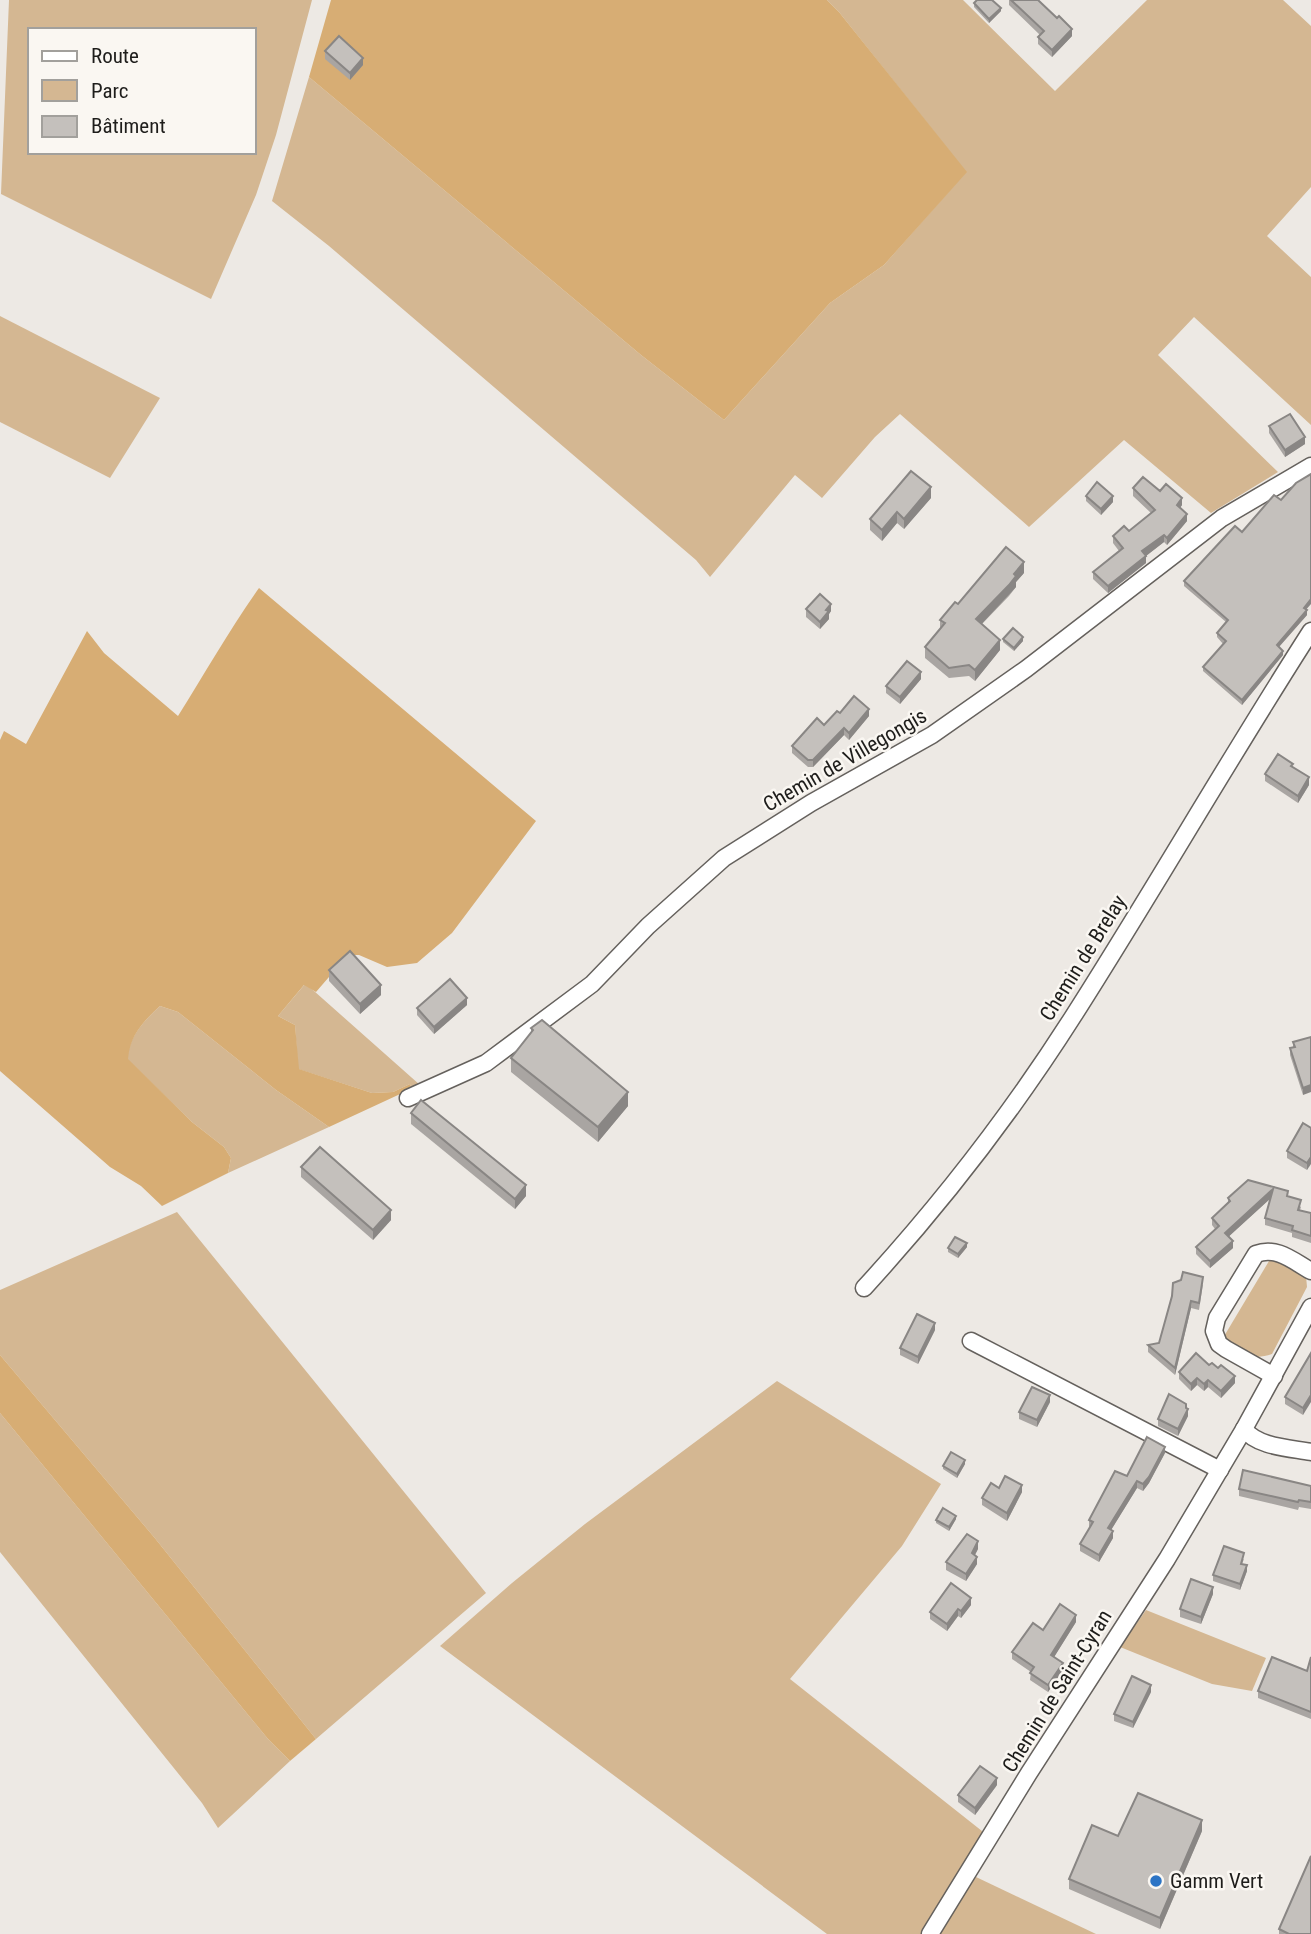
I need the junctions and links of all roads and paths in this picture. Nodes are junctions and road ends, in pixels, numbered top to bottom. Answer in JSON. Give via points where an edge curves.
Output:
{"nodes":[{"id":1,"x":1311,"y":466,"type":"edge"},
{"id":2,"x":1311,"y":631,"type":"edge"},
{"id":3,"x":408,"y":1098,"type":"dead end"},
{"id":4,"x":1311,"y":1271,"type":"edge"},
{"id":5,"x":864,"y":1288,"type":"dead end"},
{"id":6,"x":1311,"y":1307,"type":"edge"},
{"id":7,"x":971,"y":1342,"type":"dead end"},
{"id":8,"x":1274,"y":1376,"type":"junction"},
{"id":9,"x":1244,"y":1429,"type":"junction"},
{"id":10,"x":1311,"y":1452,"type":"edge"},
{"id":11,"x":1220,"y":1470,"type":"junction"},
{"id":12,"x":930,"y":1934,"type":"edge"}],
"edges":[{"from":1,"to":3,"type":"street","name":"Chemin de Villegongis","via":[[1222,518],[932,735],[811,803],[724,859],[648,926],[592,984],[486,1063]]},
{"from":2,"to":5,"type":"street","name":"Chemin de Brelay","via":[[1073,1016],[998,1125]]},
{"from":4,"to":8,"type":"street","via":[[1278,1253],[1256,1254],[1217,1318],[1214,1331],[1219,1344]]},
{"from":6,"to":8,"type":"street","name":"Chemin de Saint-Cyran"},
{"from":7,"to":11,"type":"street"},
{"from":8,"to":9,"type":"street","name":"Chemin de Saint-Cyran"},
{"from":9,"to":10,"type":"street","via":[[1258,1440]]},
{"from":9,"to":11,"type":"street","name":"Chemin de Saint-Cyran"},
{"from":11,"to":12,"type":"street","name":"Chemin de Saint-Cyran"}]}
